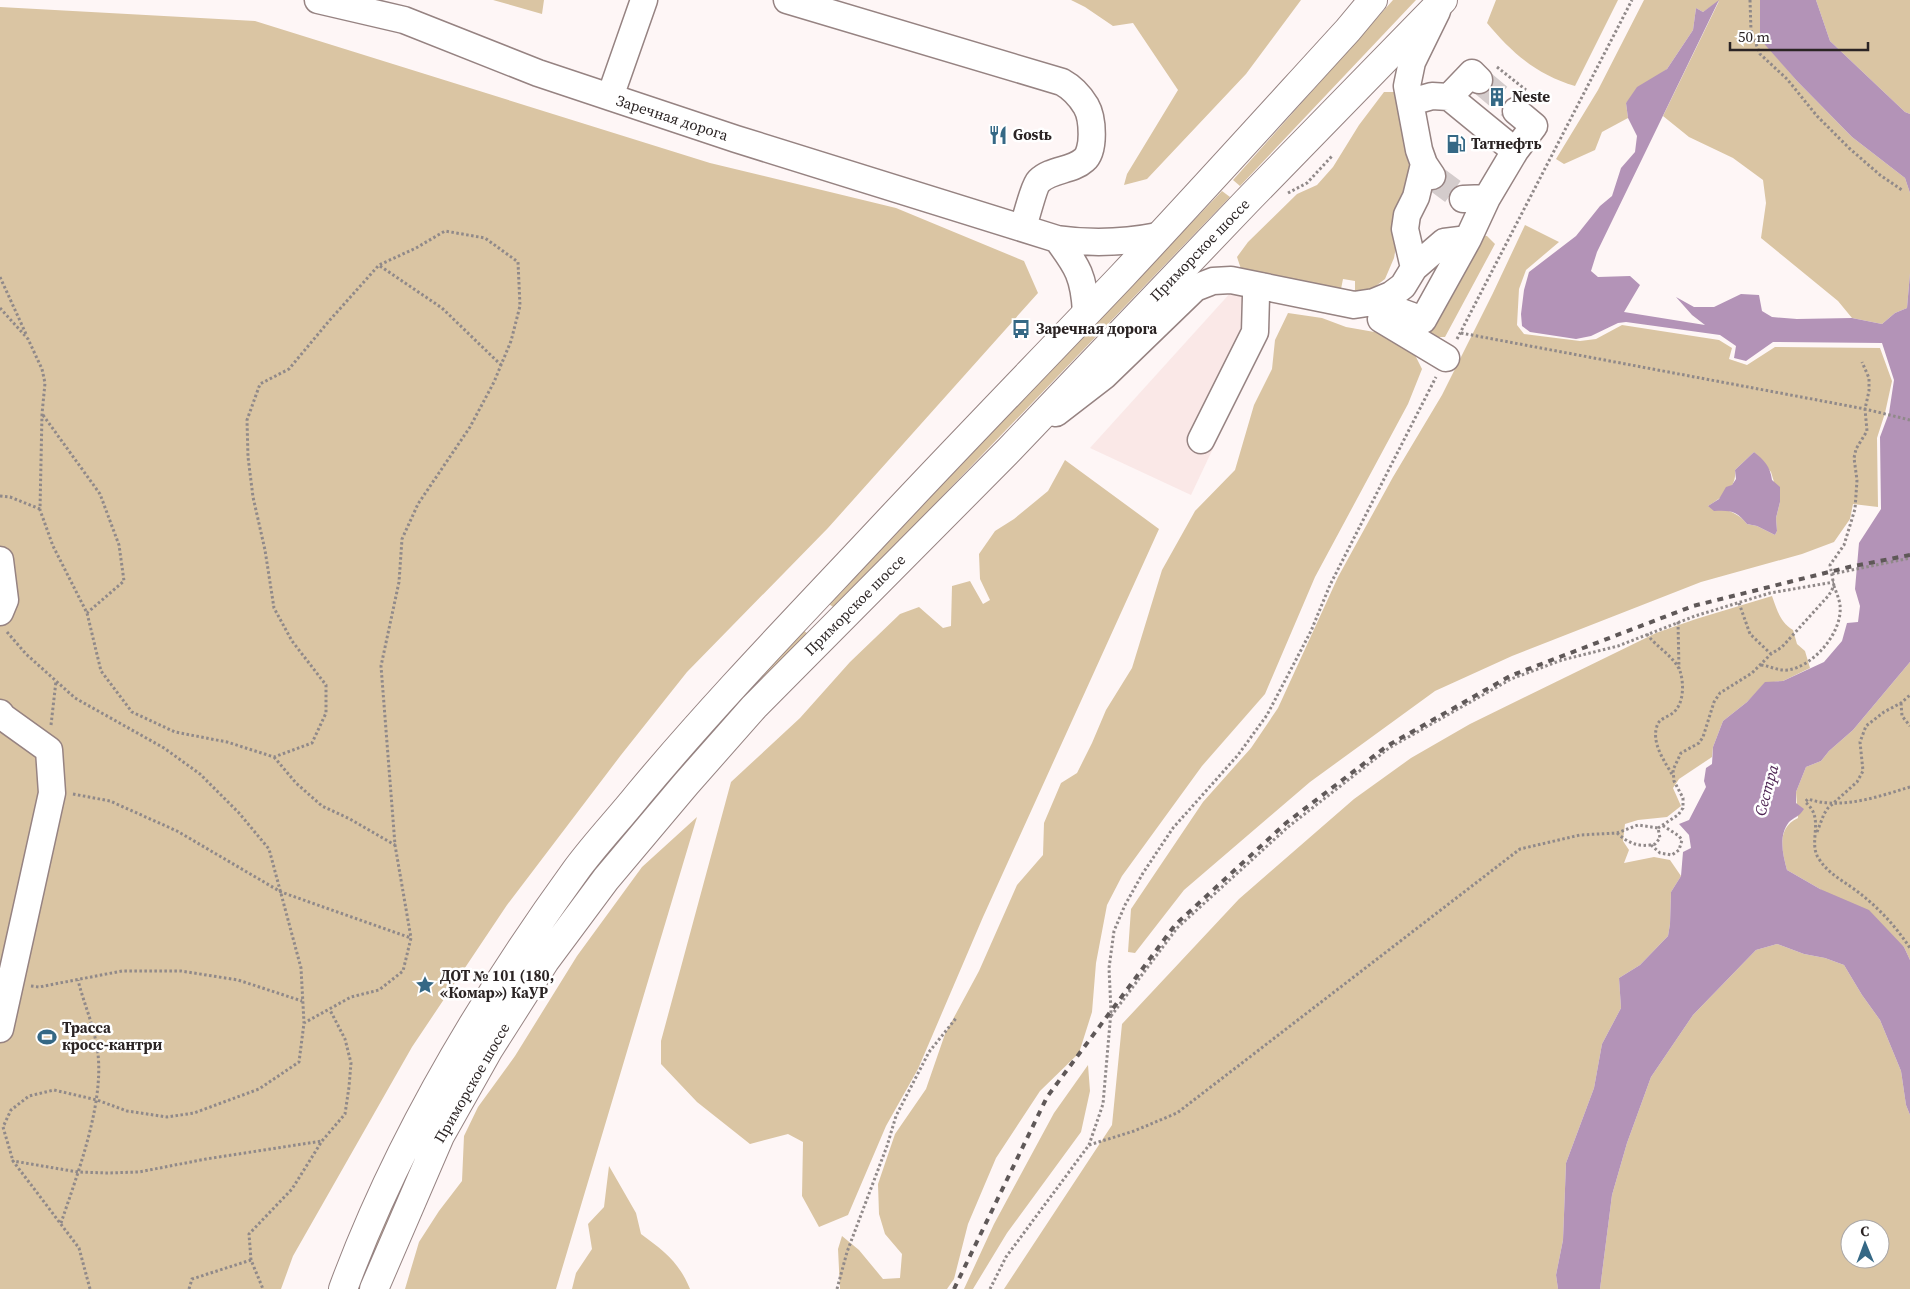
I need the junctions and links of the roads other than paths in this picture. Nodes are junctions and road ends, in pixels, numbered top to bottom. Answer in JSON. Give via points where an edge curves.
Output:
{"nodes":[{"id":1,"x":318,"y":0,"type":"edge"},
{"id":2,"x":644,"y":0,"type":"edge"},
{"id":3,"x":788,"y":0,"type":"edge"},
{"id":4,"x":1373,"y":0,"type":"edge"},
{"id":5,"x":1442,"y":1,"type":"edge"},
{"id":6,"x":1476,"y":77,"type":"road end"},
{"id":7,"x":610,"y":97,"type":"junction"},
{"id":8,"x":1450,"y":97,"type":"junction"},
{"id":9,"x":1410,"y":102,"type":"junction"},
{"id":10,"x":1524,"y":103,"type":"tunnel mouth"},
{"id":11,"x":1515,"y":151,"type":"junction"},
{"id":12,"x":1023,"y":227,"type":"junction"},
{"id":13,"x":1158,"y":236,"type":"junction"},
{"id":14,"x":1057,"y":239,"type":"junction"},
{"id":15,"x":1468,"y":239,"type":"junction"},
{"id":16,"x":1414,"y":268,"type":"junction"},
{"id":17,"x":1261,"y":286,"type":"junction"},
{"id":18,"x":1364,"y":303,"type":"junction"},
{"id":19,"x":1086,"y":312,"type":"junction"},
{"id":20,"x":1446,"y":358,"type":"road end"},
{"id":21,"x":1201,"y":440,"type":"dead end"},
{"id":22,"x":1009,"y":450,"type":"junction"},
{"id":23,"x":0,"y":560,"type":"edge"},
{"id":24,"x":806,"y":608,"type":"junction"},
{"id":25,"x":3,"y":621,"type":"edge"},
{"id":26,"x":830,"y":631,"type":"junction"},
{"id":27,"x":0,"y":713,"type":"edge"},
{"id":28,"x":0,"y":1029,"type":"edge"},
{"id":29,"x":343,"y":1289,"type":"edge"},
{"id":30,"x":374,"y":1289,"type":"edge"}],
"edges":[{"from":1,"to":7,"type":"street","name":"Заречная дорога","via":[[404,20],[538,73]]},
{"from":2,"to":7,"type":"street"},
{"from":3,"to":12,"type":"street","via":[[1073,88],[1087,108],[1092,143],[1090,153],[1083,162],[1038,182]]},
{"from":4,"to":13,"type":"highway","name":"Приморское шоссе"},
{"from":5,"to":9,"type":"street","via":[[1412,62],[1406,86]]},
{"from":5,"to":22,"type":"highway","name":"Приморское шоссе"},
{"from":6,"to":8,"type":"street"},
{"from":7,"to":12,"type":"street","name":"Заречная дорога"},
{"from":8,"to":9,"type":"street","via":[[1432,96]]},
{"from":8,"to":11,"type":"street"},
{"from":9,"to":16,"type":"street","via":[[1419,150],[1428,170],[1407,215],[1405,229]]},
{"from":10,"to":11,"type":"street","via":[[1534,126]]},
{"from":11,"to":15,"type":"street","via":[[1475,198]]},
{"from":12,"to":14,"type":"street","name":"Заречная дорога"},
{"from":13,"to":14,"type":"street","name":"Заречная дорога","via":[[1110,243]]},
{"from":13,"to":19,"type":"highway","name":"Приморское шоссе"},
{"from":14,"to":19,"type":"street","via":[[1082,278]]},
{"from":15,"to":16,"type":"street","via":[[1444,242]]},
{"from":15,"to":18,"type":"street","via":[[1423,320]]},
{"from":16,"to":18,"type":"street","via":[[1403,286],[1391,295]]},
{"from":17,"to":18,"type":"street"},
{"from":17,"to":21,"type":"street","via":[[1256,296],[1255,332]]},
{"from":17,"to":22,"type":"street","via":[[1213,280],[1195,288],[1104,376]]},
{"from":18,"to":20,"type":"street"},
{"from":19,"to":24,"type":"highway","name":"Приморское шоссе"},
{"from":22,"to":26,"type":"highway","name":"Приморское шоссе"},
{"from":23,"to":25,"type":"street"},
{"from":24,"to":26,"type":"highway"},
{"from":24,"to":29,"type":"highway","name":"Приморское шоссе","via":[[728,691],[578,867],[524,945],[411,1132],[376,1206]]},
{"from":26,"to":30,"type":"highway","name":"Приморское шоссе","via":[[754,708],[686,784],[606,880],[545,961],[489,1049],[440,1136]]},
{"from":27,"to":28,"type":"street","via":[[49,750],[52,793]]}]}
